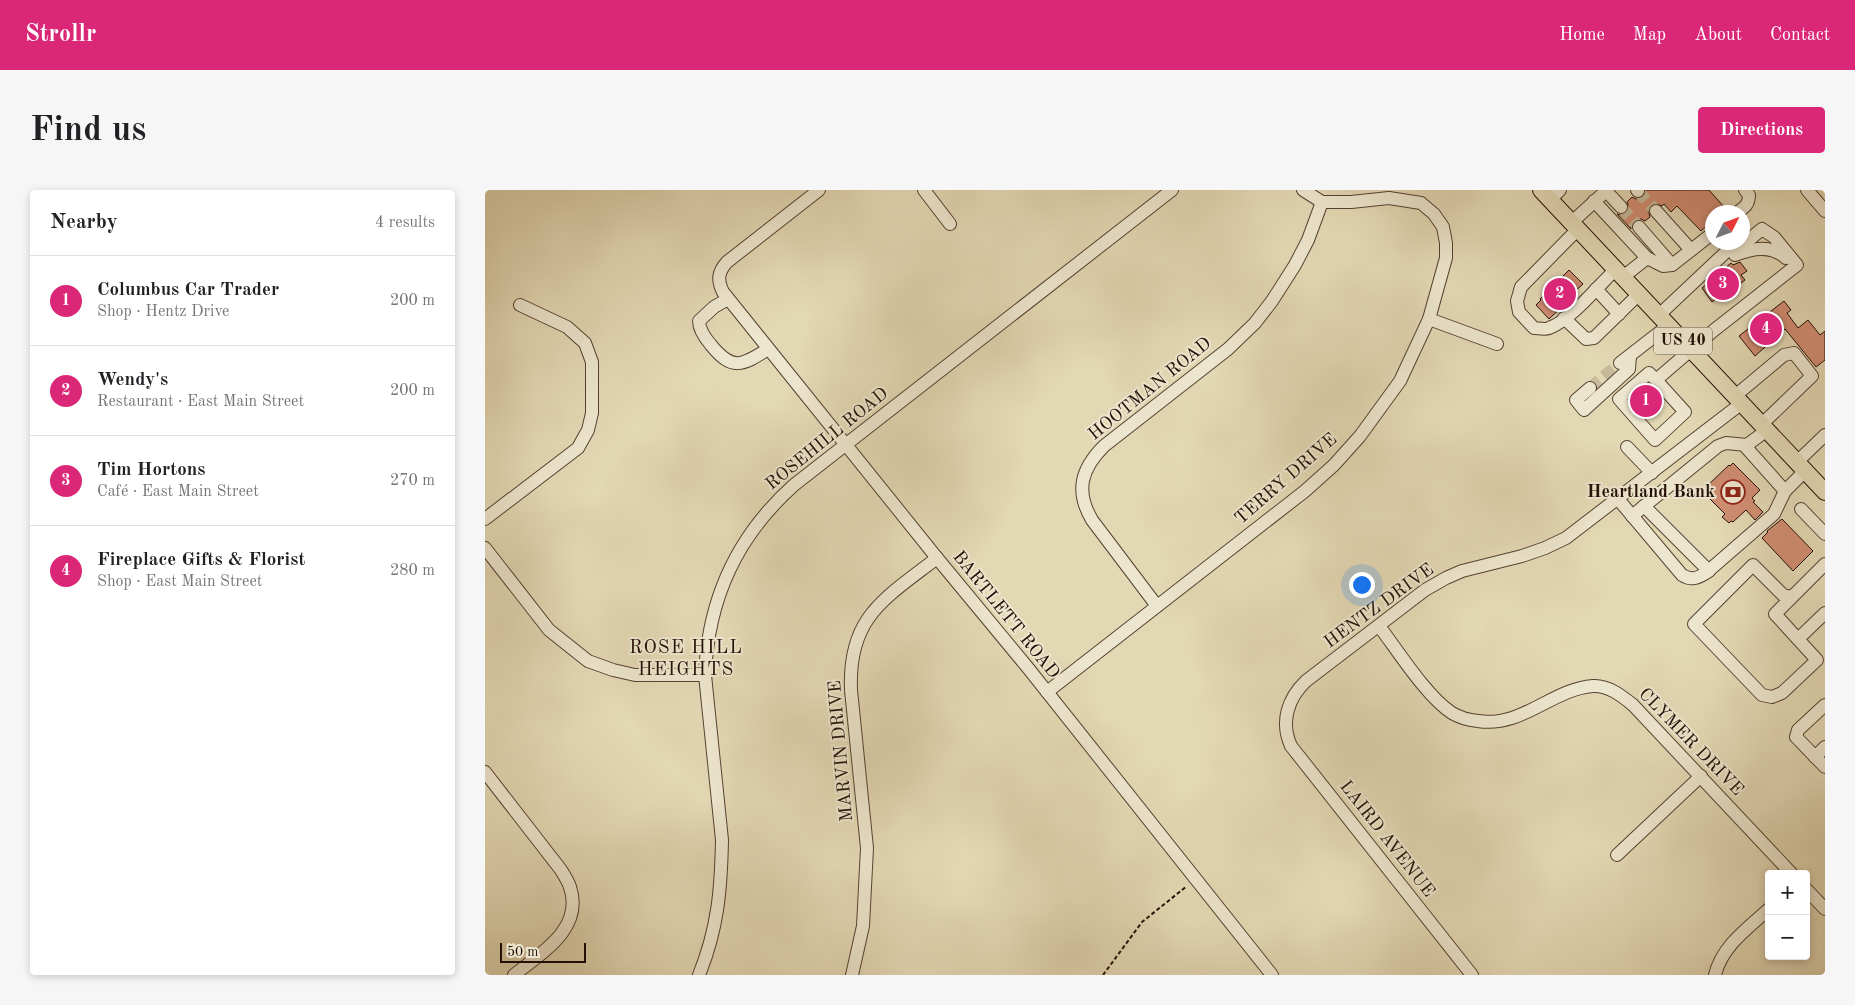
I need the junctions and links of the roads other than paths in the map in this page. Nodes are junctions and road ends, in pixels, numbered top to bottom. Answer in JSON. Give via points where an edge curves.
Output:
{"nodes":[{"id":1,"x":819,"y":190,"type":"edge"},
{"id":2,"x":924,"y":190,"type":"edge"},
{"id":3,"x":1172,"y":190,"type":"edge"},
{"id":4,"x":1303,"y":190,"type":"edge"},
{"id":5,"x":1607,"y":190,"type":"edge"},
{"id":6,"x":1745,"y":190,"type":"edge"},
{"id":7,"x":1807,"y":190,"type":"edge"},
{"id":8,"x":1551,"y":193,"type":"edge"},
{"id":9,"x":1594,"y":201,"type":"junction"},
{"id":10,"x":1322,"y":202,"type":"junction"},
{"id":11,"x":1747,"y":205,"type":"edge"},
{"id":12,"x":1621,"y":207,"type":"tunnel mouth"},
{"id":13,"x":1656,"y":211,"type":"tunnel mouth"},
{"id":14,"x":1825,"y":211,"type":"edge"},
{"id":15,"x":950,"y":224,"type":"dead end"},
{"id":16,"x":1575,"y":225,"type":"junction"},
{"id":17,"x":1639,"y":227,"type":"tunnel mouth"},
{"id":18,"x":1705,"y":239,"type":"edge"},
{"id":19,"x":1691,"y":250,"type":"junction"},
{"id":20,"x":1647,"y":258,"type":"junction"},
{"id":21,"x":1672,"y":265,"type":"junction"},
{"id":22,"x":1794,"y":268,"type":"junction"},
{"id":23,"x":1619,"y":273,"type":"junction"},
{"id":24,"x":1693,"y":283,"type":"junction"},
{"id":25,"x":1596,"y":289,"type":"junction"},
{"id":26,"x":1639,"y":294,"type":"junction"},
{"id":27,"x":728,"y":299,"type":"junction"},
{"id":28,"x":520,"y":305,"type":"dead end"},
{"id":29,"x":1619,"y":314,"type":"junction"},
{"id":30,"x":1564,"y":318,"type":"junction"},
{"id":31,"x":1429,"y":319,"type":"junction"},
{"id":32,"x":1664,"y":320,"type":"junction"},
{"id":33,"x":1497,"y":344,"type":"dead end"},
{"id":34,"x":767,"y":349,"type":"junction"},
{"id":35,"x":1691,"y":349,"type":"junction"},
{"id":36,"x":1656,"y":380,"type":"junction"},
{"id":37,"x":1590,"y":388,"type":"tunnel mouth"},
{"id":38,"x":1739,"y":400,"type":"junction"},
{"id":39,"x":1764,"y":427,"type":"junction"},
{"id":40,"x":1825,"y":435,"type":"edge"},
{"id":41,"x":845,"y":445,"type":"junction"},
{"id":42,"x":1743,"y":445,"type":"junction"},
{"id":43,"x":1627,"y":447,"type":"dead end"},
{"id":44,"x":1801,"y":466,"type":"junction"},
{"id":45,"x":1652,"y":473,"type":"junction"},
{"id":46,"x":1824,"y":487,"type":"edge"},
{"id":47,"x":1785,"y":491,"type":"junction"},
{"id":48,"x":1618,"y":499,"type":"junction"},
{"id":49,"x":1645,"y":506,"type":"junction"},
{"id":50,"x":1801,"y":508,"type":"dead end"},
{"id":51,"x":1633,"y":518,"type":"junction"},
{"id":52,"x":485,"y":519,"type":"edge"},
{"id":53,"x":1825,"y":534,"type":"edge"},
{"id":54,"x":485,"y":548,"type":"edge"},
{"id":55,"x":937,"y":558,"type":"junction"},
{"id":56,"x":1825,"y":564,"type":"edge"},
{"id":57,"x":1709,"y":571,"type":"junction"},
{"id":58,"x":1792,"y":597,"type":"junction"},
{"id":59,"x":1157,"y":606,"type":"junction"},
{"id":60,"x":1825,"y":613,"type":"edge"},
{"id":61,"x":1379,"y":626,"type":"junction"},
{"id":62,"x":1798,"y":639,"type":"junction"},
{"id":63,"x":1821,"y":664,"type":"edge"},
{"id":64,"x":705,"y":675,"type":"junction"},
{"id":65,"x":1047,"y":692,"type":"junction"},
{"id":66,"x":1825,"y":705,"type":"edge"},
{"id":67,"x":1286,"y":720,"type":"joint"},
{"id":68,"x":1825,"y":747,"type":"edge"},
{"id":69,"x":1815,"y":757,"type":"junction"},
{"id":70,"x":1825,"y":767,"type":"edge"},
{"id":71,"x":485,"y":772,"type":"edge"},
{"id":72,"x":1701,"y":776,"type":"junction"},
{"id":73,"x":1617,"y":855,"type":"dead end"},
{"id":74,"x":1788,"y":870,"type":"edge"},
{"id":75,"x":1810,"y":893,"type":"edge"},
{"id":76,"x":1825,"y":909,"type":"edge"},
{"id":77,"x":1765,"y":912,"type":"edge"},
{"id":78,"x":514,"y":975,"type":"edge"},
{"id":79,"x":699,"y":975,"type":"edge"},
{"id":80,"x":852,"y":975,"type":"edge"},
{"id":81,"x":1272,"y":975,"type":"edge"},
{"id":82,"x":1472,"y":975,"type":"edge"},
{"id":83,"x":1715,"y":975,"type":"edge"}],
"edges":[{"from":1,"to":27,"type":"street","name":"BARTLETT ROAD","via":[[721,268],[719,284]]},
{"from":2,"to":15,"type":"street"},
{"from":3,"to":41,"type":"street","name":"ROSEHILL ROAD"},
{"from":4,"to":10,"type":"street"},
{"from":5,"to":9,"type":"street"},
{"from":5,"to":12,"type":"street"},
{"from":6,"to":11,"type":"street","via":[[1749,195]]},
{"from":7,"to":14,"type":"street"},
{"from":8,"to":16,"type":"main road","number":"US 40"},
{"from":9,"to":16,"type":"street"},
{"from":9,"to":20,"type":"street"},
{"from":10,"to":31,"type":"street","name":"TERRY DRIVE","via":[[1389,198],[1421,203],[1434,214],[1443,228],[1446,258]]},
{"from":10,"to":59,"type":"street","name":"HOOTMAN ROAD","via":[[1309,240],[1255,323],[1228,349],[1104,446],[1087,467],[1083,481],[1085,508]]},
{"from":13,"to":19,"type":"street"},
{"from":16,"to":23,"type":"main road","number":"US 40"},
{"from":16,"to":30,"type":"street","via":[[1521,287],[1517,301],[1519,312],[1534,328],[1548,329]]},
{"from":17,"to":21,"type":"street"},
{"from":18,"to":19,"type":"street"},
{"from":19,"to":21,"type":"street"},
{"from":20,"to":21,"type":"street","via":[[1663,266]]},
{"from":20,"to":23,"type":"street"},
{"from":22,"to":24,"type":"street","via":[[1774,250],[1742,252],[1724,260],[1701,281]]},
{"from":22,"to":24,"type":"street","via":[[1797,265],[1774,237],[1762,229],[1739,248],[1726,252]]},
{"from":22,"to":35,"type":"street"},
{"from":23,"to":25,"type":"street"},
{"from":23,"to":26,"type":"main road","number":"US 40"},
{"from":24,"to":32,"type":"street"},
{"from":25,"to":29,"type":"street"},
{"from":25,"to":30,"type":"street"},
{"from":26,"to":29,"type":"street"},
{"from":26,"to":32,"type":"main road","number":"US 40"},
{"from":27,"to":34,"type":"street","name":"BARTLETT ROAD"},
{"from":27,"to":34,"type":"street","via":[[699,321],[699,327],[720,357],[727,362],[749,361]]},
{"from":28,"to":52,"type":"street","via":[[567,327],[585,343],[592,362],[592,413],[588,430],[578,448]]},
{"from":29,"to":30,"type":"street","via":[[1594,338],[1586,339]]},
{"from":31,"to":33,"type":"street"},
{"from":31,"to":59,"type":"street","name":"TERRY DRIVE","via":[[1400,381],[1335,464]]},
{"from":32,"to":35,"type":"main road","number":"US 40"},
{"from":32,"to":37,"type":"street","via":[[1625,360],[1629,370],[1583,410],[1576,400]]},
{"from":34,"to":41,"type":"street","name":"BARTLETT ROAD"},
{"from":35,"to":36,"type":"street"},
{"from":35,"to":38,"type":"main road","number":"US 40"},
{"from":36,"to":36,"type":"street","via":[[1685,412],[1655,440],[1619,399],[1649,373]]},
{"from":38,"to":39,"type":"main road","number":"US 40"},
{"from":38,"to":39,"type":"street","name":"HENTZ DRIVE","via":[[1784,355],[1794,353],[1812,376]]},
{"from":38,"to":45,"type":"street","name":"HENTZ DRIVE"},
{"from":39,"to":42,"type":"street","via":[[1752,442]]},
{"from":39,"to":44,"type":"main road","number":"US 40"},
{"from":40,"to":44,"type":"street"},
{"from":41,"to":55,"type":"street","name":"BARTLETT ROAD"},
{"from":41,"to":64,"type":"street","name":"ROSEHILL ROAD","via":[[780,498],[742,545],[715,607],[705,656]]},
{"from":42,"to":47,"type":"street"},
{"from":42,"to":49,"type":"street","via":[[1725,443],[1718,446]]},
{"from":43,"to":45,"type":"street"},
{"from":44,"to":46,"type":"main road","number":"US 40"},
{"from":44,"to":47,"type":"street"},
{"from":45,"to":48,"type":"street","name":"HENTZ DRIVE"},
{"from":47,"to":57,"type":"street","via":[[1774,514]]},
{"from":48,"to":51,"type":"street"},
{"from":48,"to":61,"type":"street","name":"HENTZ DRIVE","via":[[1566,538],[1545,548],[1445,578]]},
{"from":49,"to":51,"type":"street"},
{"from":49,"to":57,"type":"street"},
{"from":50,"to":53,"type":"street"},
{"from":51,"to":57,"type":"street","via":[[1682,575],[1694,580]]},
{"from":54,"to":64,"type":"street","via":[[549,630],[588,661],[635,675]]},
{"from":55,"to":65,"type":"street","name":"BARTLETT ROAD"},
{"from":55,"to":80,"type":"street","name":"MARVIN DRIVE","via":[[876,607],[854,648],[851,690],[867,848],[863,926]]},
{"from":56,"to":58,"type":"street"},
{"from":58,"to":62,"type":"street","via":[[1775,614]]},
{"from":58,"to":63,"type":"street","via":[[1783,595],[1753,565],[1694,624],[1762,695],[1772,697],[1782,693]]},
{"from":59,"to":65,"type":"street","name":"TERRY DRIVE"},
{"from":60,"to":62,"type":"street"},
{"from":61,"to":67,"type":"street","name":"HENTZ DRIVE","via":[[1299,688],[1288,708]]},
{"from":61,"to":72,"type":"street","name":"CLYMER DRIVE","via":[[1429,692],[1453,714],[1469,720],[1500,722],[1573,691],[1594,686],[1605,688],[1633,705]]},
{"from":62,"to":63,"type":"street"},
{"from":64,"to":79,"type":"street","name":"ROSEHILL ROAD","via":[[722,840],[714,931]]},
{"from":65,"to":81,"type":"street","name":"BARTLETT ROAD"},
{"from":66,"to":69,"type":"street","via":[[1798,730],[1796,737]]},
{"from":67,"to":82,"type":"street","name":"LAIRD AVENUE","via":[[1288,738],[1297,754]]},
{"from":68,"to":69,"type":"street"},
{"from":69,"to":70,"type":"street"},
{"from":71,"to":78,"type":"street","via":[[561,870],[570,888],[573,908],[568,926],[556,942]]},
{"from":72,"to":73,"type":"street"},
{"from":72,"to":74,"type":"street","name":"CLYMER DRIVE"},
{"from":75,"to":76,"type":"street"},
{"from":77,"to":83,"type":"street","via":[[1731,944],[1717,965]]}]}
